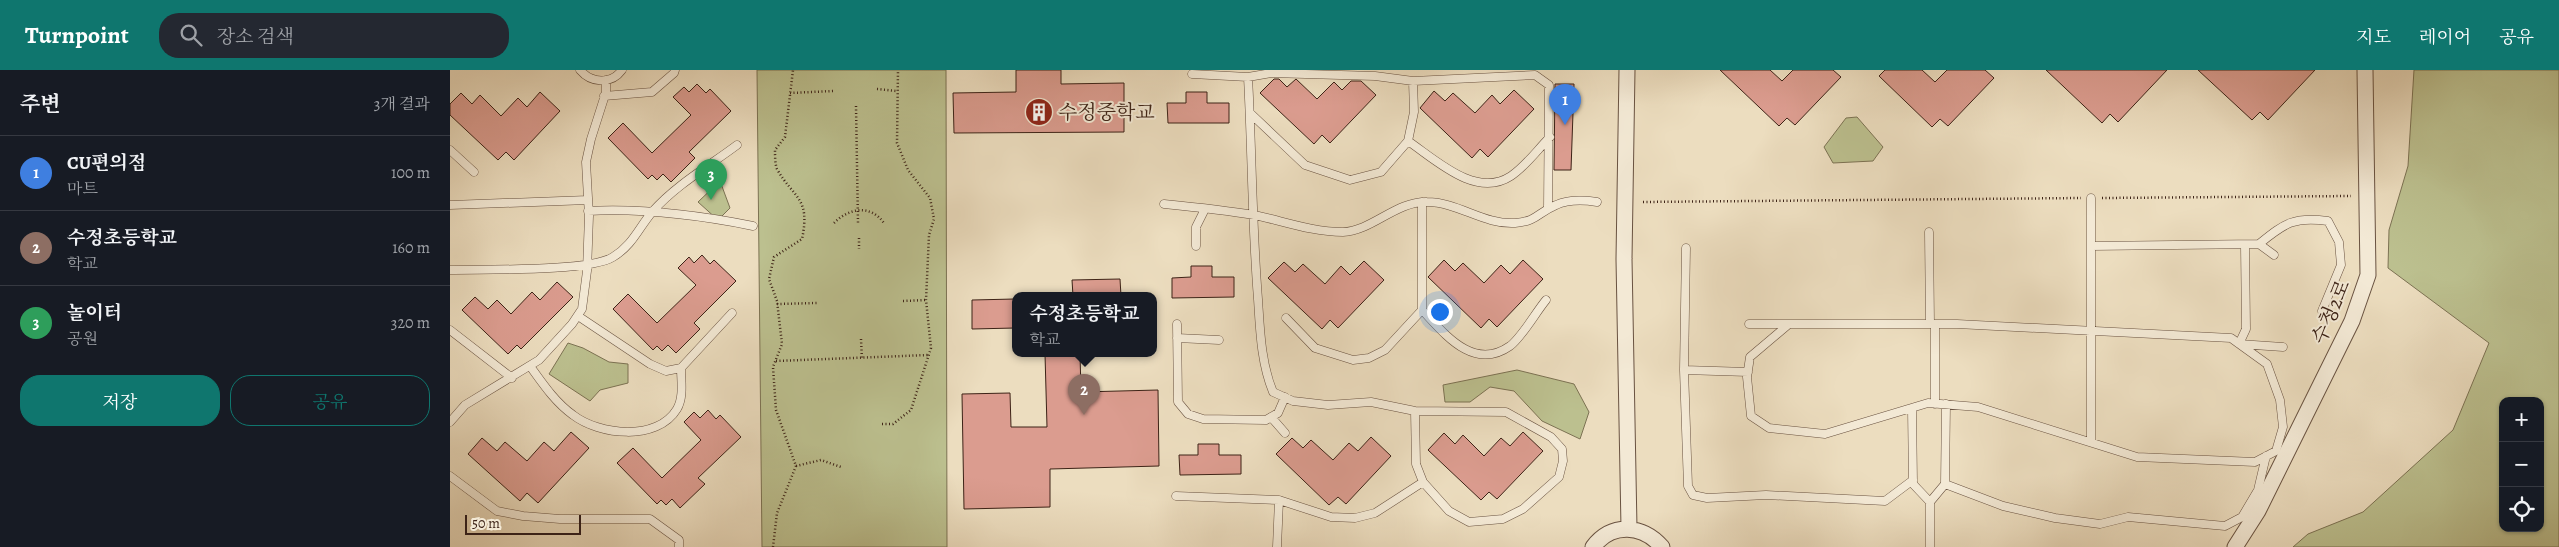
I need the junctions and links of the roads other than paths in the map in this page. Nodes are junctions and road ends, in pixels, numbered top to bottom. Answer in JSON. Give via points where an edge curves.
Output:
{"nodes":[{"id":1,"x":580,"y":70,"type":"edge"},
{"id":2,"x":622,"y":70,"type":"edge"},
{"id":3,"x":675,"y":70,"type":"edge"},
{"id":4,"x":1627,"y":70,"type":"edge"},
{"id":5,"x":2365,"y":70,"type":"edge"},
{"id":6,"x":1192,"y":72,"type":"edge"},
{"id":7,"x":1527,"y":73,"type":"edge"},
{"id":8,"x":1248,"y":78,"type":"junction"},
{"id":9,"x":606,"y":80,"type":"junction"},
{"id":10,"x":1413,"y":81,"type":"junction"},
{"id":11,"x":1194,"y":84,"type":"dead end"},
{"id":12,"x":604,"y":96,"type":"junction"},
{"id":13,"x":1250,"y":113,"type":"junction"},
{"id":14,"x":1550,"y":137,"type":"junction"},
{"id":15,"x":1408,"y":141,"type":"junction"},
{"id":16,"x":737,"y":145,"type":"dead end"},
{"id":17,"x":450,"y":150,"type":"edge"},
{"id":18,"x":474,"y":172,"type":"dead end"},
{"id":19,"x":2091,"y":198,"type":"road end"},
{"id":20,"x":588,"y":200,"type":"junction"},
{"id":21,"x":1422,"y":202,"type":"junction"},
{"id":22,"x":1597,"y":202,"type":"dead end"},
{"id":23,"x":1164,"y":204,"type":"dead end"},
{"id":24,"x":450,"y":205,"type":"edge"},
{"id":25,"x":1205,"y":209,"type":"junction"},
{"id":26,"x":1548,"y":209,"type":"junction"},
{"id":27,"x":588,"y":210,"type":"junction"},
{"id":28,"x":652,"y":212,"type":"junction"},
{"id":29,"x":1252,"y":215,"type":"junction"},
{"id":30,"x":753,"y":226,"type":"dead end"},
{"id":31,"x":1930,"y":232,"type":"dead end"},
{"id":32,"x":2259,"y":244,"type":"junction"},
{"id":33,"x":2245,"y":245,"type":"junction"},
{"id":34,"x":1196,"y":246,"type":"dead end"},
{"id":35,"x":2091,"y":246,"type":"junction"},
{"id":36,"x":1686,"y":248,"type":"dead end"},
{"id":37,"x":2274,"y":255,"type":"dead end"},
{"id":38,"x":587,"y":266,"type":"junction"},
{"id":39,"x":450,"y":270,"type":"edge"},
{"id":40,"x":1546,"y":300,"type":"dead end"},
{"id":41,"x":1422,"y":310,"type":"junction"},
{"id":42,"x":2322,"y":311,"type":"dead end"},
{"id":43,"x":732,"y":313,"type":"dead end"},
{"id":44,"x":578,"y":316,"type":"junction"},
{"id":45,"x":1286,"y":318,"type":"dead end"},
{"id":46,"x":1177,"y":324,"type":"dead end"},
{"id":47,"x":1749,"y":324,"type":"dead end"},
{"id":48,"x":1789,"y":324,"type":"junction"},
{"id":49,"x":1933,"y":324,"type":"junction"},
{"id":50,"x":450,"y":330,"type":"edge"},
{"id":51,"x":2091,"y":331,"type":"junction"},
{"id":52,"x":1177,"y":338,"type":"junction"},
{"id":53,"x":1219,"y":340,"type":"dead end"},
{"id":54,"x":2239,"y":344,"type":"junction"},
{"id":55,"x":2284,"y":347,"type":"dead end"},
{"id":56,"x":530,"y":366,"type":"junction"},
{"id":57,"x":681,"y":368,"type":"junction"},
{"id":58,"x":1684,"y":370,"type":"junction"},
{"id":59,"x":1748,"y":372,"type":"junction"},
{"id":60,"x":512,"y":378,"type":"junction"},
{"id":61,"x":1284,"y":397,"type":"junction"},
{"id":62,"x":1935,"y":404,"type":"junction"},
{"id":63,"x":1946,"y":404,"type":"junction"},
{"id":64,"x":1912,"y":408,"type":"junction"},
{"id":65,"x":1415,"y":411,"type":"junction"},
{"id":66,"x":1271,"y":417,"type":"junction"},
{"id":67,"x":450,"y":422,"type":"edge"},
{"id":68,"x":1285,"y":433,"type":"dead end"},
{"id":69,"x":2090,"y":442,"type":"junction"},
{"id":70,"x":2266,"y":456,"type":"junction"},
{"id":71,"x":450,"y":476,"type":"edge"},
{"id":72,"x":1913,"y":480,"type":"junction"},
{"id":73,"x":1423,"y":482,"type":"junction"},
{"id":74,"x":1945,"y":484,"type":"junction"},
{"id":75,"x":1176,"y":496,"type":"dead end"},
{"id":76,"x":1279,"y":500,"type":"junction"},
{"id":77,"x":1930,"y":502,"type":"junction"},
{"id":78,"x":1629,"y":528,"type":"junction"},
{"id":79,"x":679,"y":547,"type":"edge"},
{"id":80,"x":1278,"y":547,"type":"edge"},
{"id":81,"x":1593,"y":547,"type":"edge"},
{"id":82,"x":1662,"y":547,"type":"edge"},
{"id":83,"x":1930,"y":547,"type":"edge"},
{"id":84,"x":2235,"y":547,"type":"edge"}],
"edges":[{"from":1,"to":9,"type":"lane","via":[[588,78]]},
{"from":2,"to":9,"type":"lane"},
{"from":3,"to":12,"type":"lane","via":[[652,92]]},
{"from":4,"to":78,"type":"street","via":[[1624,259]]},
{"from":5,"to":84,"type":"street","name":"수청2로","via":[[2368,275],[2352,321],[2258,511]]},
{"from":6,"to":8,"type":"lane"},
{"from":6,"to":11,"type":"lane"},
{"from":7,"to":10,"type":"lane"},
{"from":7,"to":14,"type":"lane","via":[[1549,85]]},
{"from":8,"to":10,"type":"lane","via":[[1281,73],[1375,76]]},
{"from":8,"to":13,"type":"lane"},
{"from":9,"to":12,"type":"lane"},
{"from":10,"to":15,"type":"lane","via":[[1414,112]]},
{"from":12,"to":20,"type":"lane","via":[[586,162]]},
{"from":13,"to":15,"type":"lane","via":[[1305,165],[1350,180],[1381,172]]},
{"from":13,"to":29,"type":"lane"},
{"from":14,"to":15,"type":"lane","via":[[1512,175],[1498,182],[1479,183],[1460,176]]},
{"from":14,"to":26,"type":"lane"},
{"from":16,"to":28,"type":"lane"},
{"from":17,"to":18,"type":"lane"},
{"from":19,"to":35,"type":"lane"},
{"from":20,"to":24,"type":"lane"},
{"from":20,"to":27,"type":"lane"},
{"from":21,"to":26,"type":"lane","via":[[1439,202],[1483,218],[1513,223],[1534,220]]},
{"from":21,"to":29,"type":"lane","via":[[1414,202],[1344,232],[1301,227]]},
{"from":21,"to":41,"type":"lane"},
{"from":22,"to":26,"type":"lane","via":[[1585,200]]},
{"from":23,"to":25,"type":"lane"},
{"from":25,"to":29,"type":"lane"},
{"from":25,"to":34,"type":"lane","via":[[1196,227]]},
{"from":27,"to":28,"type":"lane"},
{"from":27,"to":38,"type":"lane"},
{"from":28,"to":30,"type":"lane","via":[[701,216]]},
{"from":28,"to":38,"type":"lane","via":[[636,237],[613,258]]},
{"from":29,"to":61,"type":"lane","via":[[1261,342],[1267,378],[1273,392]]},
{"from":31,"to":49,"type":"lane"},
{"from":32,"to":33,"type":"lane"},
{"from":32,"to":37,"type":"lane"},
{"from":32,"to":42,"type":"lane","via":[[2284,224],[2309,218],[2328,221],[2339,242],[2340,265]]},
{"from":33,"to":35,"type":"lane"},
{"from":33,"to":54,"type":"lane","via":[[2246,329]]},
{"from":35,"to":51,"type":"lane"},
{"from":36,"to":58,"type":"lane"},
{"from":38,"to":39,"type":"lane"},
{"from":38,"to":44,"type":"lane","via":[[582,309]]},
{"from":40,"to":41,"type":"lane","via":[[1510,346],[1495,352],[1478,353],[1453,343]]},
{"from":41,"to":45,"type":"lane","via":[[1385,350],[1369,358],[1353,360],[1315,348]]},
{"from":43,"to":57,"type":"lane"},
{"from":44,"to":56,"type":"lane"},
{"from":44,"to":57,"type":"lane","via":[[650,364],[666,371]]},
{"from":46,"to":52,"type":"lane"},
{"from":47,"to":48,"type":"lane"},
{"from":48,"to":49,"type":"lane"},
{"from":48,"to":59,"type":"lane","via":[[1750,357]]},
{"from":49,"to":51,"type":"lane"},
{"from":49,"to":62,"type":"lane"},
{"from":50,"to":60,"type":"lane"},
{"from":51,"to":54,"type":"lane","via":[[2231,338]]},
{"from":51,"to":69,"type":"lane"},
{"from":52,"to":53,"type":"lane"},
{"from":52,"to":66,"type":"lane","via":[[1178,402],[1188,414],[1203,419],[1266,420]]},
{"from":54,"to":55,"type":"lane"},
{"from":54,"to":70,"type":"lane","via":[[2267,364],[2280,400],[2283,426],[2276,451]]},
{"from":56,"to":57,"type":"lane","via":[[552,397],[574,416],[604,429],[632,432],[660,426],[677,410],[682,395]]},
{"from":56,"to":60,"type":"lane"},
{"from":58,"to":59,"type":"lane"},
{"from":58,"to":72,"type":"lane","via":[[1688,486],[1693,495],[1707,498],[1766,495],[1885,502]]},
{"from":59,"to":64,"type":"lane","via":[[1752,416],[1769,428],[1825,434]]},
{"from":60,"to":67,"type":"lane","via":[[465,405]]},
{"from":61,"to":65,"type":"lane","via":[[1328,405],[1371,402]]},
{"from":61,"to":66,"type":"lane","via":[[1278,413]]},
{"from":62,"to":63,"type":"lane"},
{"from":62,"to":64,"type":"lane"},
{"from":63,"to":69,"type":"lane","via":[[1978,407]]},
{"from":63,"to":74,"type":"lane"},
{"from":64,"to":72,"type":"lane"},
{"from":65,"to":73,"type":"lane","via":[[1416,464]]},
{"from":65,"to":73,"type":"lane","via":[[1506,412],[1551,437],[1562,449],[1563,461],[1558,477],[1523,509],[1503,520],[1469,522],[1449,512]]},
{"from":66,"to":68,"type":"lane"},
{"from":69,"to":70,"type":"lane","via":[[2138,457],[2255,462]]},
{"from":70,"to":74,"type":"lane","via":[[2258,490],[2242,517],[2225,526],[2128,517],[2100,524],[2055,518],[2003,506]]},
{"from":71,"to":79,"type":"lane","via":[[497,511],[560,519],[650,520],[679,540]]},
{"from":72,"to":77,"type":"lane"},
{"from":73,"to":76,"type":"lane","via":[[1375,512],[1355,518],[1331,517]]},
{"from":74,"to":77,"type":"lane"},
{"from":75,"to":76,"type":"lane"},
{"from":76,"to":80,"type":"lane"},
{"from":77,"to":83,"type":"lane"},
{"from":78,"to":81,"type":"street","via":[[1604,536]]},
{"from":78,"to":82,"type":"street","via":[[1653,537]]}]}
